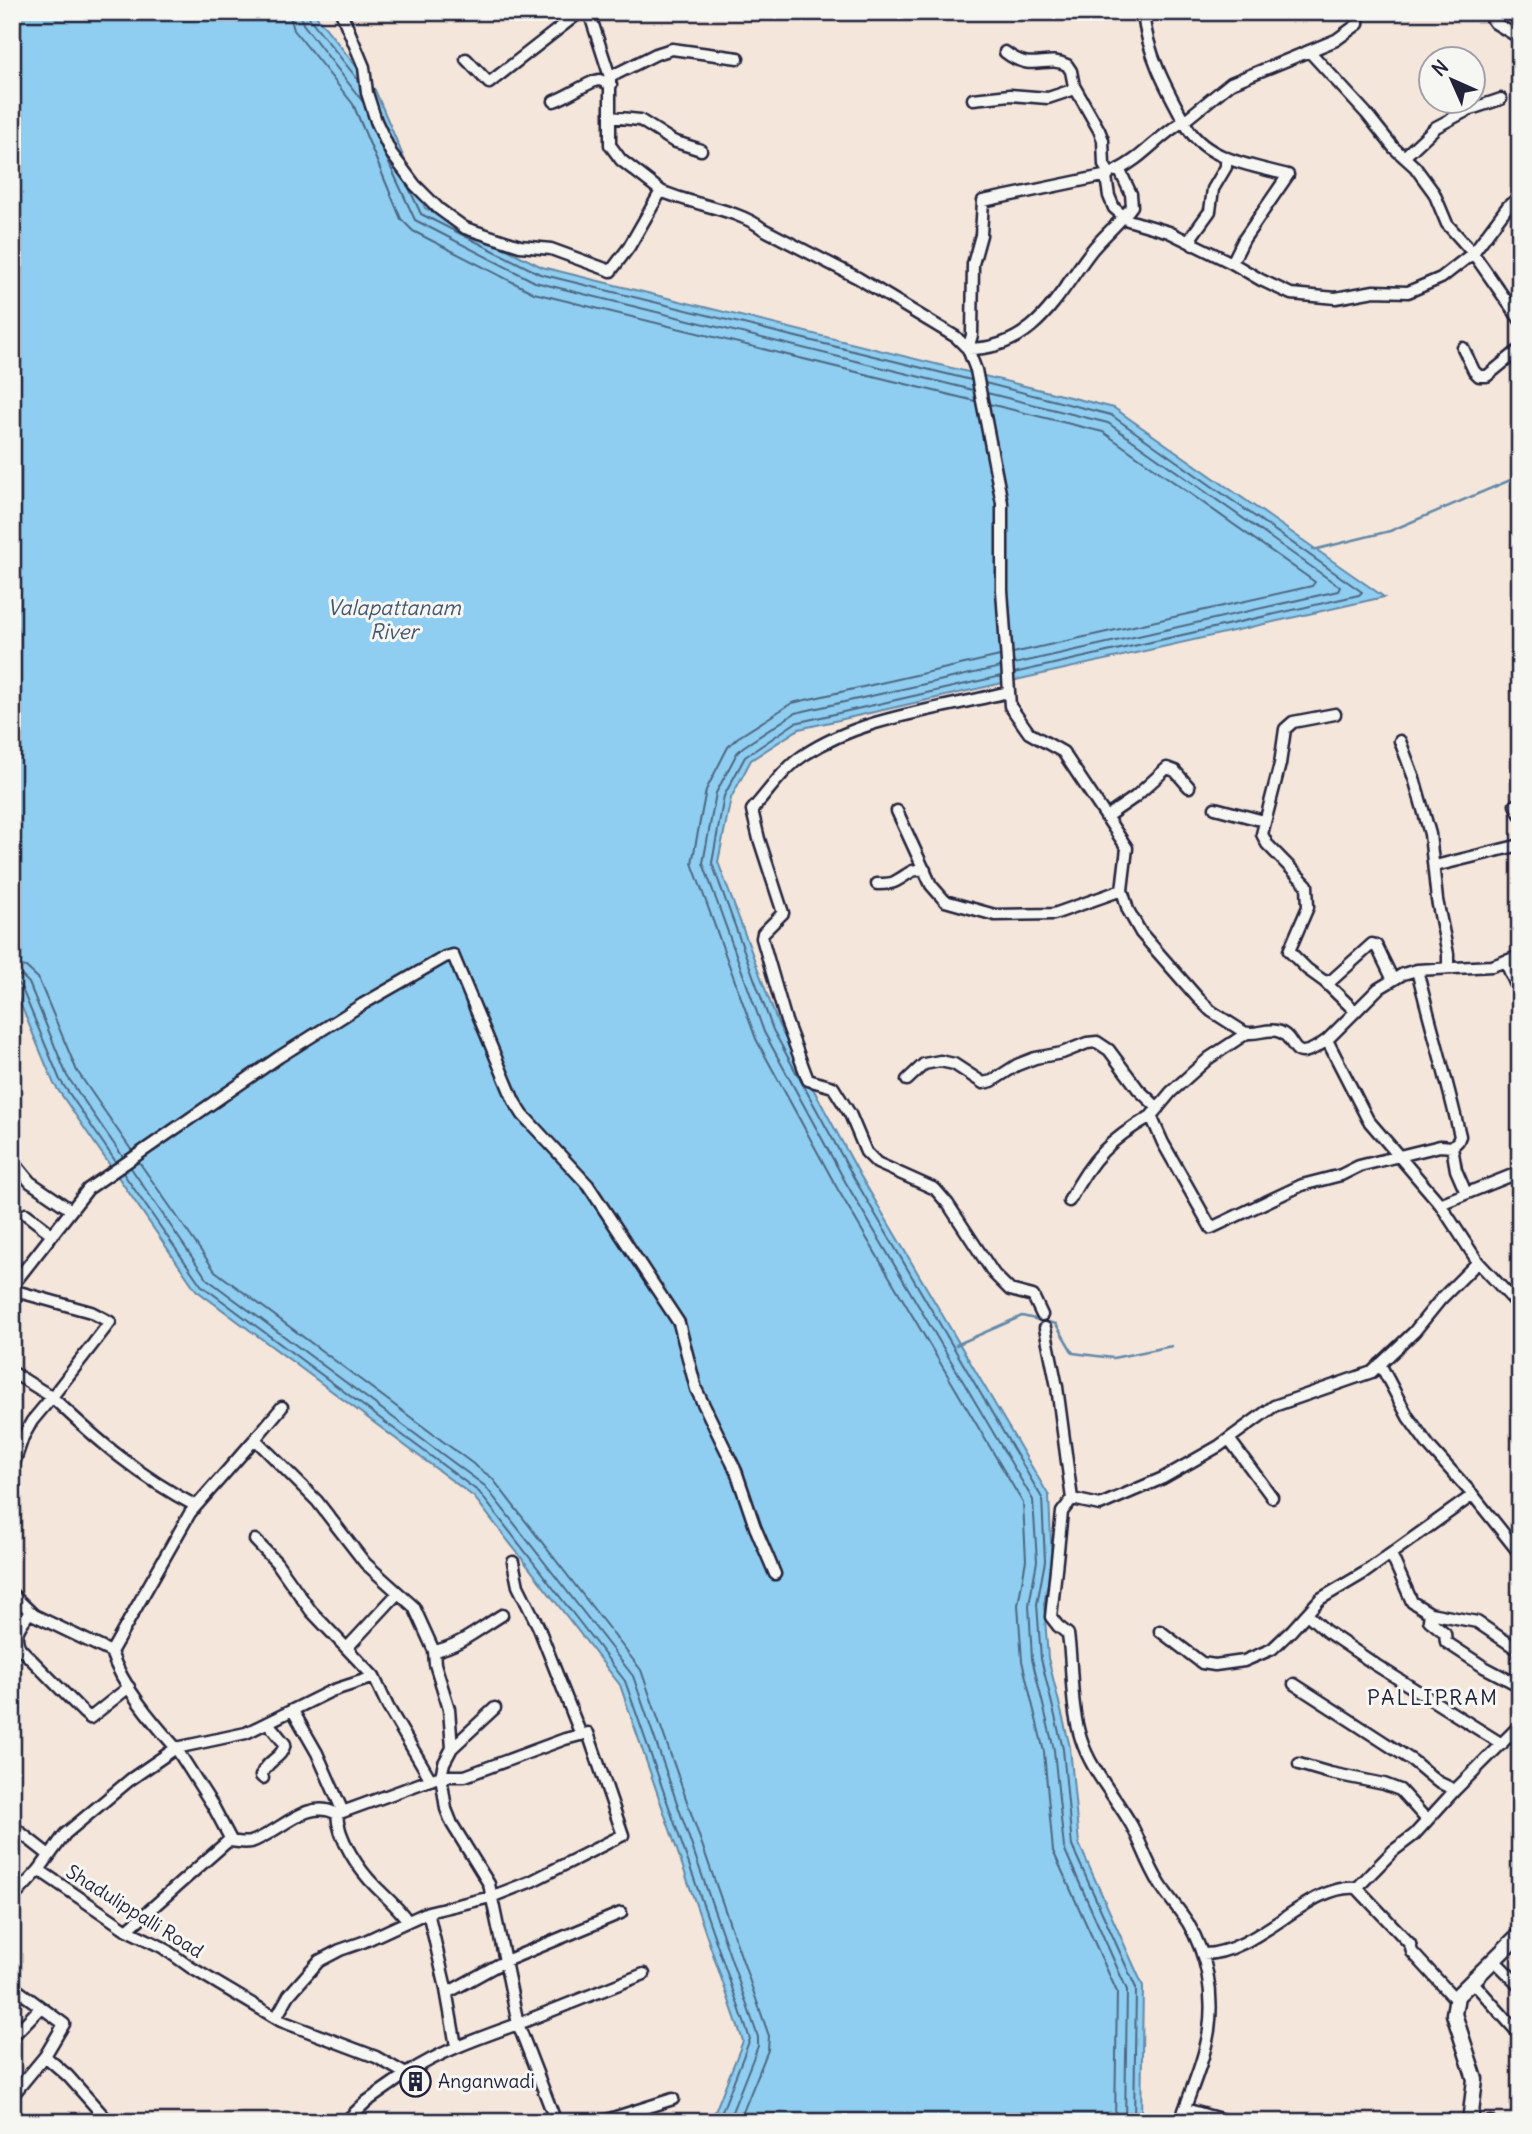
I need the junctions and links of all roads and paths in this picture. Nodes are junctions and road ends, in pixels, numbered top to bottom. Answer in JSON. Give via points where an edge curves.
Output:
{"nodes":[{"id":1,"x":341,"y":12,"type":"edge"},
{"id":2,"x":580,"y":12,"type":"edge"},
{"id":3,"x":589,"y":12,"type":"edge"},
{"id":4,"x":1359,"y":12,"type":"edge"},
{"id":5,"x":1487,"y":12,"type":"edge"},
{"id":6,"x":1143,"y":14,"type":"dead end"},
{"id":7,"x":1520,"y":38,"type":"edge"},
{"id":8,"x":1309,"y":51,"type":"junction"},
{"id":9,"x":1005,"y":52,"type":"dead end"},
{"id":10,"x":738,"y":58,"type":"dead end"},
{"id":11,"x":466,"y":59,"type":"dead end"},
{"id":12,"x":610,"y":81,"type":"junction"},
{"id":13,"x":1075,"y":89,"type":"junction"},
{"id":14,"x":973,"y":99,"type":"dead end"},
{"id":15,"x":1501,"y":99,"type":"dead end"},
{"id":16,"x":554,"y":101,"type":"dead end"},
{"id":17,"x":610,"y":117,"type":"junction"},
{"id":18,"x":1184,"y":121,"type":"junction"},
{"id":19,"x":701,"y":150,"type":"dead end"},
{"id":20,"x":1404,"y":157,"type":"junction"},
{"id":21,"x":1226,"y":159,"type":"junction"},
{"id":22,"x":1112,"y":172,"type":"junction"},
{"id":23,"x":661,"y":191,"type":"junction"},
{"id":24,"x":1520,"y":197,"type":"edge"},
{"id":25,"x":1124,"y":217,"type":"junction"},
{"id":26,"x":1193,"y":245,"type":"junction"},
{"id":27,"x":1473,"y":253,"type":"junction"},
{"id":28,"x":1232,"y":263,"type":"junction"},
{"id":29,"x":1520,"y":320,"type":"edge"},
{"id":30,"x":1463,"y":348,"type":"dead end"},
{"id":31,"x":968,"y":349,"type":"junction"},
{"id":32,"x":1520,"y":349,"type":"edge"},
{"id":33,"x":1008,"y":692,"type":"junction"},
{"id":34,"x":1335,"y":714,"type":"dead end"},
{"id":35,"x":1400,"y":740,"type":"dead end"},
{"id":36,"x":1189,"y":787,"type":"dead end"},
{"id":37,"x":1216,"y":808,"type":"dead end"},
{"id":38,"x":897,"y":811,"type":"dead end"},
{"id":39,"x":1106,"y":817,"type":"junction"},
{"id":40,"x":1264,"y":821,"type":"junction"},
{"id":41,"x":1520,"y":845,"type":"edge"},
{"id":42,"x":1435,"y":866,"type":"junction"},
{"id":43,"x":925,"y":870,"type":"junction"},
{"id":44,"x":877,"y":884,"type":"dead end"},
{"id":45,"x":1122,"y":890,"type":"junction"},
{"id":46,"x":1520,"y":956,"type":"edge"},
{"id":47,"x":1505,"y":961,"type":"junction"},
{"id":48,"x":1448,"y":968,"type":"junction"},
{"id":49,"x":1417,"y":970,"type":"junction"},
{"id":50,"x":1392,"y":980,"type":"junction"},
{"id":51,"x":1325,"y":982,"type":"junction"},
{"id":52,"x":1520,"y":994,"type":"edge"},
{"id":53,"x":1355,"y":1011,"type":"junction"},
{"id":54,"x":1247,"y":1033,"type":"junction"},
{"id":55,"x":1327,"y":1040,"type":"junction"},
{"id":56,"x":907,"y":1080,"type":"dead end"},
{"id":57,"x":1155,"y":1112,"type":"junction"},
{"id":58,"x":1452,"y":1147,"type":"junction"},
{"id":59,"x":1399,"y":1156,"type":"junction"},
{"id":60,"x":12,"y":1160,"type":"edge"},
{"id":61,"x":1520,"y":1172,"type":"edge"},
{"id":62,"x":1466,"y":1193,"type":"junction"},
{"id":63,"x":1069,"y":1201,"type":"dead end"},
{"id":64,"x":1440,"y":1204,"type":"junction"},
{"id":65,"x":71,"y":1210,"type":"junction"},
{"id":66,"x":26,"y":1214,"type":"dead end"},
{"id":67,"x":53,"y":1235,"type":"junction"},
{"id":68,"x":1478,"y":1262,"type":"junction"},
{"id":69,"x":12,"y":1288,"type":"edge"},
{"id":70,"x":1520,"y":1307,"type":"edge"},
{"id":71,"x":1042,"y":1315,"type":"dead end"},
{"id":72,"x":1045,"y":1328,"type":"dead end"},
{"id":73,"x":1380,"y":1364,"type":"junction"},
{"id":74,"x":12,"y":1372,"type":"edge"},
{"id":75,"x":52,"y":1397,"type":"junction"},
{"id":76,"x":282,"y":1407,"type":"dead end"},
{"id":77,"x":255,"y":1439,"type":"junction"},
{"id":78,"x":1229,"y":1439,"type":"junction"},
{"id":79,"x":12,"y":1469,"type":"edge"},
{"id":80,"x":1473,"y":1494,"type":"junction"},
{"id":81,"x":1272,"y":1497,"type":"dead end"},
{"id":82,"x":1072,"y":1499,"type":"junction"},
{"id":83,"x":196,"y":1506,"type":"junction"},
{"id":84,"x":255,"y":1540,"type":"dead end"},
{"id":85,"x":1520,"y":1553,"type":"edge"},
{"id":86,"x":1391,"y":1554,"type":"junction"},
{"id":87,"x":513,"y":1562,"type":"dead end"},
{"id":88,"x":775,"y":1574,"type":"dead end"},
{"id":89,"x":398,"y":1593,"type":"junction"},
{"id":90,"x":12,"y":1594,"type":"edge"},
{"id":91,"x":30,"y":1612,"type":"junction"},
{"id":92,"x":1430,"y":1613,"type":"junction"},
{"id":93,"x":1307,"y":1614,"type":"junction"},
{"id":94,"x":502,"y":1615,"type":"dead end"},
{"id":95,"x":1160,"y":1631,"type":"dead end"},
{"id":96,"x":347,"y":1648,"type":"junction"},
{"id":97,"x":434,"y":1651,"type":"junction"},
{"id":98,"x":1520,"y":1651,"type":"edge"},
{"id":99,"x":111,"y":1652,"type":"junction"},
{"id":100,"x":374,"y":1676,"type":"junction"},
{"id":101,"x":1294,"y":1684,"type":"dead end"},
{"id":102,"x":1520,"y":1686,"type":"edge"},
{"id":103,"x":130,"y":1688,"type":"junction"},
{"id":104,"x":495,"y":1707,"type":"dead end"},
{"id":105,"x":293,"y":1710,"type":"junction"},
{"id":106,"x":268,"y":1723,"type":"junction"},
{"id":107,"x":1520,"y":1726,"type":"edge"},
{"id":108,"x":581,"y":1735,"type":"junction"},
{"id":109,"x":1502,"y":1744,"type":"junction"},
{"id":110,"x":176,"y":1748,"type":"junction"},
{"id":111,"x":452,"y":1748,"type":"junction"},
{"id":112,"x":1299,"y":1764,"type":"dead end"},
{"id":113,"x":263,"y":1778,"type":"dead end"},
{"id":114,"x":436,"y":1778,"type":"junction"},
{"id":115,"x":1455,"y":1790,"type":"junction"},
{"id":116,"x":340,"y":1813,"type":"junction"},
{"id":117,"x":1427,"y":1820,"type":"junction"},
{"id":118,"x":12,"y":1826,"type":"edge"},
{"id":119,"x":231,"y":1840,"type":"junction"},
{"id":120,"x":48,"y":1855,"type":"junction"},
{"id":121,"x":38,"y":1870,"type":"junction"},
{"id":122,"x":1357,"y":1888,"type":"junction"},
{"id":123,"x":491,"y":1897,"type":"junction"},
{"id":124,"x":12,"y":1899,"type":"edge"},
{"id":125,"x":428,"y":1912,"type":"junction"},
{"id":126,"x":621,"y":1913,"type":"dead end"},
{"id":127,"x":407,"y":1920,"type":"junction"},
{"id":128,"x":127,"y":1930,"type":"junction"},
{"id":129,"x":1520,"y":1934,"type":"edge"},
{"id":130,"x":1203,"y":1954,"type":"junction"},
{"id":131,"x":1493,"y":1959,"type":"junction"},
{"id":132,"x":503,"y":1962,"type":"junction"},
{"id":133,"x":644,"y":1974,"type":"dead end"},
{"id":134,"x":1472,"y":1981,"type":"junction"},
{"id":135,"x":12,"y":1986,"type":"edge"},
{"id":136,"x":1520,"y":1986,"type":"edge"},
{"id":137,"x":447,"y":1993,"type":"junction"},
{"id":138,"x":1456,"y":2000,"type":"junction"},
{"id":139,"x":40,"y":2008,"type":"junction"},
{"id":140,"x":276,"y":2018,"type":"junction"},
{"id":141,"x":518,"y":2024,"type":"junction"},
{"id":142,"x":1520,"y":2035,"type":"edge"},
{"id":143,"x":12,"y":2037,"type":"edge"},
{"id":144,"x":456,"y":2046,"type":"junction"},
{"id":145,"x":45,"y":2056,"type":"junction"},
{"id":146,"x":406,"y":2074,"type":"junction"},
{"id":147,"x":12,"y":2096,"type":"edge"},
{"id":148,"x":673,"y":2099,"type":"dead end"},
{"id":149,"x":1185,"y":2109,"type":"junction"},
{"id":150,"x":109,"y":2122,"type":"edge"},
{"id":151,"x":345,"y":2122,"type":"edge"},
{"id":152,"x":556,"y":2122,"type":"edge"},
{"id":153,"x":600,"y":2122,"type":"edge"},
{"id":154,"x":1180,"y":2122,"type":"edge"},
{"id":155,"x":1231,"y":2122,"type":"edge"},
{"id":156,"x":1470,"y":2122,"type":"edge"}],
"edges":[{"from":1,"to":23,"type":"street","via":[[391,153],[415,185],[465,228],[520,246],[551,249],[611,271]]},
{"from":2,"to":11,"type":"street","via":[[489,83]]},
{"from":3,"to":12,"type":"street"},
{"from":4,"to":8,"type":"street","via":[[1358,24]]},
{"from":5,"to":7,"type":"street"},
{"from":6,"to":18,"type":"street","via":[[1156,69]]},
{"from":8,"to":18,"type":"street","via":[[1231,83]]},
{"from":8,"to":20,"type":"street"},
{"from":9,"to":13,"type":"street","via":[[1026,63],[1060,61],[1071,71]]},
{"from":10,"to":12,"type":"street","via":[[672,49]]},
{"from":12,"to":16,"type":"street","via":[[589,82]]},
{"from":12,"to":17,"type":"street"},
{"from":13,"to":14,"type":"street","via":[[1048,98],[1000,95]]},
{"from":13,"to":22,"type":"street","via":[[1099,130],[1104,164]]},
{"from":15,"to":20,"type":"street","via":[[1436,127]]},
{"from":17,"to":19,"type":"street","via":[[640,120],[673,141]]},
{"from":17,"to":23,"type":"street","via":[[610,145],[621,160]]},
{"from":18,"to":21,"type":"street","via":[[1189,134]]},
{"from":18,"to":22,"type":"street"},
{"from":20,"to":27,"type":"street","via":[[1434,193],[1447,225]]},
{"from":21,"to":26,"type":"street","via":[[1208,215],[1192,236]]},
{"from":21,"to":28,"type":"street","via":[[1288,175]]},
{"from":22,"to":25,"type":"street","via":[[1106,186],[1114,208]]},
{"from":22,"to":25,"type":"street","via":[[1133,201]]},
{"from":22,"to":31,"type":"street","via":[[983,201],[981,236],[973,264]]},
{"from":23,"to":31,"type":"street","via":[[752,221],[876,289]]},
{"from":24,"to":27,"type":"street"},
{"from":25,"to":26,"type":"street"},
{"from":25,"to":31,"type":"street","via":[[1091,251],[1047,311],[1021,335],[988,349]]},
{"from":26,"to":28,"type":"street"},
{"from":27,"to":28,"type":"street","via":[[1441,278],[1408,292],[1374,291],[1336,298],[1292,294]]},
{"from":27,"to":29,"type":"street"},
{"from":30,"to":32,"type":"street","via":[[1479,376],[1487,376]]},
{"from":31,"to":33,"type":"street","via":[[1002,503]]},
{"from":33,"to":39,"type":"street","via":[[1010,706],[1029,733],[1063,752]]},
{"from":33,"to":71,"type":"street","via":[[884,719],[840,735],[802,756],[752,810],[783,913],[762,938],[808,1080],[833,1087],[866,1152],[877,1163],[935,1188],[994,1274],[1010,1290],[1032,1296]]},
{"from":34,"to":40,"type":"street","via":[[1293,722],[1285,729]]},
{"from":35,"to":42,"type":"street","via":[[1423,807]]},
{"from":36,"to":39,"type":"street","via":[[1167,768]]},
{"from":37,"to":40,"type":"street"},
{"from":38,"to":43,"type":"street"},
{"from":39,"to":45,"type":"street","via":[[1127,848]]},
{"from":40,"to":51,"type":"street","via":[[1262,834],[1267,844],[1307,885],[1308,907],[1289,951]]},
{"from":41,"to":42,"type":"street"},
{"from":42,"to":48,"type":"street"},
{"from":43,"to":44,"type":"street"},
{"from":43,"to":45,"type":"street","via":[[945,901],[995,915],[1054,914]]},
{"from":45,"to":54,"type":"street","via":[[1142,933],[1197,997]]},
{"from":46,"to":47,"type":"street"},
{"from":47,"to":48,"type":"street"},
{"from":47,"to":52,"type":"street"},
{"from":48,"to":49,"type":"street"},
{"from":49,"to":50,"type":"street"},
{"from":49,"to":58,"type":"street","via":[[1460,1136]]},
{"from":50,"to":51,"type":"street","via":[[1372,944]]},
{"from":50,"to":53,"type":"street"},
{"from":51,"to":53,"type":"street"},
{"from":53,"to":55,"type":"street"},
{"from":54,"to":55,"type":"street","via":[[1280,1032],[1303,1052]]},
{"from":54,"to":57,"type":"street","via":[[1209,1058]]},
{"from":55,"to":59,"type":"street","via":[[1368,1120]]},
{"from":56,"to":57,"type":"street","via":[[924,1064],[940,1061],[954,1064],[983,1083],[1026,1062],[1097,1042],[1109,1050]]},
{"from":57,"to":59,"type":"street","via":[[1163,1143],[1211,1228],[1302,1185]]},
{"from":57,"to":63,"type":"street","via":[[1101,1151]]},
{"from":58,"to":59,"type":"street"},
{"from":58,"to":62,"type":"street"},
{"from":59,"to":64,"type":"street"},
{"from":60,"to":65,"type":"street","via":[[30,1182]]},
{"from":61,"to":62,"type":"street"},
{"from":62,"to":64,"type":"street"},
{"from":64,"to":68,"type":"street"},
{"from":65,"to":67,"type":"street"},
{"from":65,"to":88,"type":"street","via":[[88,1189],[279,1056],[453,955],[514,1101],[588,1185],[679,1323],[696,1390],[736,1471]]},
{"from":66,"to":67,"type":"street"},
{"from":67,"to":69,"type":"street"},
{"from":68,"to":70,"type":"street"},
{"from":68,"to":73,"type":"street"},
{"from":69,"to":75,"type":"street","via":[[110,1322]]},
{"from":72,"to":82,"type":"street"},
{"from":73,"to":78,"type":"street","via":[[1372,1372],[1274,1406]]},
{"from":73,"to":80,"type":"street","via":[[1408,1417]]},
{"from":74,"to":75,"type":"street"},
{"from":75,"to":79,"type":"street","via":[[23,1437]]},
{"from":75,"to":83,"type":"street","via":[[103,1445]]},
{"from":76,"to":77,"type":"street"},
{"from":77,"to":83,"type":"street"},
{"from":77,"to":89,"type":"street","via":[[317,1501],[365,1563]]},
{"from":78,"to":81,"type":"street"},
{"from":78,"to":82,"type":"street","via":[[1163,1478],[1100,1505]]},
{"from":80,"to":85,"type":"street"},
{"from":80,"to":86,"type":"street"},
{"from":82,"to":130,"type":"street","via":[[1062,1512],[1051,1617],[1068,1633],[1080,1738]]},
{"from":83,"to":99,"type":"street"},
{"from":84,"to":96,"type":"street"},
{"from":86,"to":92,"type":"street","via":[[1412,1602]]},
{"from":86,"to":93,"type":"street","via":[[1320,1599]]},
{"from":87,"to":108,"type":"street","via":[[518,1586]]},
{"from":89,"to":96,"type":"street"},
{"from":89,"to":97,"type":"street","via":[[414,1607]]},
{"from":90,"to":91,"type":"street"},
{"from":91,"to":99,"type":"street"},
{"from":91,"to":103,"type":"street","via":[[15,1639],[90,1718]]},
{"from":92,"to":98,"type":"street","via":[[1477,1622]]},
{"from":92,"to":102,"type":"street","via":[[1429,1620],[1445,1633],[1446,1642]]},
{"from":93,"to":95,"type":"street","via":[[1272,1648],[1244,1661],[1215,1665],[1202,1663]]},
{"from":93,"to":109,"type":"street","via":[[1376,1665]]},
{"from":94,"to":97,"type":"street"},
{"from":96,"to":100,"type":"street"},
{"from":97,"to":111,"type":"street","via":[[449,1709]]},
{"from":99,"to":103,"type":"street"},
{"from":100,"to":105,"type":"street"},
{"from":100,"to":114,"type":"street","via":[[388,1707]]},
{"from":101,"to":115,"type":"street"},
{"from":103,"to":110,"type":"street"},
{"from":104,"to":111,"type":"street"},
{"from":105,"to":106,"type":"street"},
{"from":105,"to":116,"type":"street","via":[[317,1753]]},
{"from":106,"to":110,"type":"street","via":[[246,1733]]},
{"from":106,"to":113,"type":"street","via":[[285,1744],[276,1758],[266,1763]]},
{"from":107,"to":109,"type":"street"},
{"from":108,"to":114,"type":"street","via":[[465,1776]]},
{"from":108,"to":123,"type":"street","via":[[588,1733],[594,1746],[623,1835]]},
{"from":109,"to":115,"type":"street"},
{"from":110,"to":119,"type":"street"},
{"from":110,"to":120,"type":"street","name":"Shadulippalli Road","via":[[65,1833]]},
{"from":111,"to":114,"type":"street"},
{"from":112,"to":117,"type":"street","via":[[1399,1790]]},
{"from":114,"to":116,"type":"street"},
{"from":114,"to":123,"type":"street","via":[[452,1824],[489,1884]]},
{"from":115,"to":117,"type":"street"},
{"from":116,"to":119,"type":"street","via":[[316,1808],[251,1842]]},
{"from":116,"to":127,"type":"street","via":[[338,1828],[363,1872]]},
{"from":117,"to":122,"type":"street"},
{"from":118,"to":120,"type":"street"},
{"from":119,"to":128,"type":"street"},
{"from":120,"to":121,"type":"street","name":"Shadulippalli Road"},
{"from":121,"to":124,"type":"street"},
{"from":121,"to":128,"type":"street","name":"Shadulippalli Road"},
{"from":122,"to":130,"type":"street","via":[[1344,1886],[1324,1894],[1240,1945]]},
{"from":122,"to":138,"type":"street"},
{"from":123,"to":125,"type":"street"},
{"from":123,"to":132,"type":"street"},
{"from":125,"to":127,"type":"street"},
{"from":125,"to":137,"type":"street"},
{"from":126,"to":132,"type":"street"},
{"from":127,"to":140,"type":"street","via":[[319,1961]]},
{"from":128,"to":140,"type":"street","name":"Shadulippalli Road"},
{"from":129,"to":131,"type":"main road"},
{"from":130,"to":149,"type":"street","via":[[1211,1994],[1209,2030]]},
{"from":131,"to":134,"type":"main road"},
{"from":131,"to":136,"type":"street"},
{"from":132,"to":137,"type":"street"},
{"from":132,"to":141,"type":"street"},
{"from":133,"to":141,"type":"street"},
{"from":134,"to":138,"type":"main road"},
{"from":134,"to":142,"type":"street"},
{"from":135,"to":139,"type":"street"},
{"from":137,"to":144,"type":"street"},
{"from":138,"to":156,"type":"main road","via":[[1454,2014],[1475,2079]]},
{"from":139,"to":143,"type":"street"},
{"from":139,"to":145,"type":"street","via":[[64,2024]]},
{"from":140,"to":146,"type":"street","name":"Shadulippalli Road","via":[[376,2057]]},
{"from":141,"to":144,"type":"street"},
{"from":141,"to":152,"type":"street"},
{"from":144,"to":146,"type":"street"},
{"from":145,"to":147,"type":"street"},
{"from":145,"to":150,"type":"street"},
{"from":146,"to":151,"type":"street"},
{"from":148,"to":153,"type":"street"},
{"from":149,"to":154,"type":"street"},
{"from":149,"to":155,"type":"street"}]}
